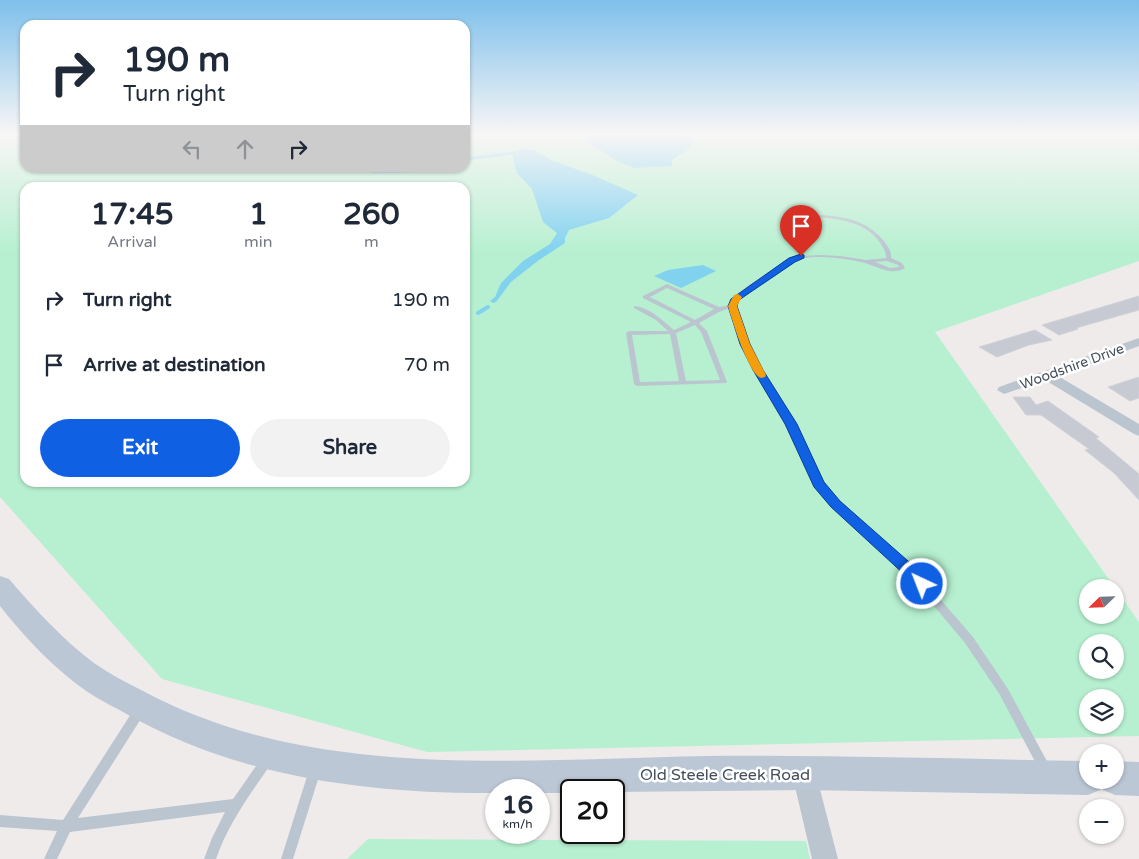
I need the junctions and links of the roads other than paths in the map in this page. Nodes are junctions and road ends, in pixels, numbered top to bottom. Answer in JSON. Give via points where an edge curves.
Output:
{"nodes":[{"id":1,"x":796,"y":215,"type":"dead end"},
{"id":2,"x":888,"y":259,"type":"junction"},
{"id":3,"x":868,"y":261,"type":"junction"},
{"id":4,"x":732,"y":306,"type":"junction"},
{"id":5,"x":636,"y":307,"type":"dead end"},
{"id":6,"x":718,"y":309,"type":"junction"},
{"id":7,"x":695,"y":322,"type":"junction"},
{"id":8,"x":673,"y":332,"type":"junction"},
{"id":9,"x":1139,"y":342,"type":"edge"},
{"id":10,"x":1047,"y":375,"type":"junction"},
{"id":11,"x":683,"y":383,"type":"junction"},
{"id":12,"x":1004,"y":390,"type":"dead end"},
{"id":13,"x":1139,"y":431,"type":"edge"},
{"id":14,"x":0,"y":587,"type":"edge"},
{"id":15,"x":141,"y":709,"type":"junction"},
{"id":16,"x":271,"y":754,"type":"junction"},
{"id":17,"x":317,"y":764,"type":"junction"},
{"id":18,"x":804,"y":774,"type":"junction"},
{"id":19,"x":1050,"y":778,"type":"junction"},
{"id":20,"x":1079,"y":778,"type":"edge"},
{"id":21,"x":1124,"y":778,"type":"edge"},
{"id":22,"x":1139,"y":779,"type":"edge"},
{"id":23,"x":236,"y":805,"type":"junction"},
{"id":24,"x":0,"y":821,"type":"edge"},
{"id":25,"x":66,"y":826,"type":"junction"},
{"id":26,"x":50,"y":859,"type":"edge"},
{"id":27,"x":210,"y":859,"type":"edge"},
{"id":28,"x":288,"y":859,"type":"edge"},
{"id":29,"x":825,"y":859,"type":"edge"}],
"edges":[{"from":1,"to":2,"type":"lane","via":[[862,225],[872,230],[886,247],[890,253]]},
{"from":2,"to":3,"type":"lane"},
{"from":2,"to":3,"type":"lane","via":[[902,268],[891,270]]},
{"from":3,"to":4,"type":"lane","via":[[801,256],[743,293]]},
{"from":4,"to":6,"type":"lane"},
{"from":4,"to":19,"type":"lane","via":[[745,344],[791,424],[818,484],[911,572],[969,640],[1004,692]]},
{"from":5,"to":8,"type":"lane"},
{"from":6,"to":7,"type":"lane"},
{"from":6,"to":7,"type":"lane","via":[[667,286],[645,297]]},
{"from":7,"to":8,"type":"lane"},
{"from":7,"to":11,"type":"lane","via":[[704,331],[724,382]]},
{"from":8,"to":11,"type":"lane"},
{"from":8,"to":11,"type":"lane","via":[[629,333],[638,384]]},
{"from":9,"to":10,"type":"street","name":"Woodshire Drive"},
{"from":10,"to":12,"type":"street","name":"Woodshire Drive"},
{"from":10,"to":13,"type":"street"},
{"from":14,"to":15,"type":"main road","name":"Old Steele Creek Road","via":[[61,653],[96,681]]},
{"from":15,"to":16,"type":"main road","name":"Old Steele Creek Road","via":[[233,744]]},
{"from":15,"to":25,"type":"lane"},
{"from":16,"to":17,"type":"main road","name":"Old Steele Creek Road"},
{"from":16,"to":23,"type":"lane"},
{"from":17,"to":18,"type":"main road","name":"Old Steele Creek Road","via":[[405,774],[499,777]]},
{"from":17,"to":28,"type":"lane"},
{"from":18,"to":19,"type":"main road","name":"Old Steele Creek Road"},
{"from":18,"to":29,"type":"street"},
{"from":19,"to":20,"type":"main road","name":"Old Steele Creek Road"},
{"from":21,"to":22,"type":"main road"},
{"from":23,"to":25,"type":"lane"},
{"from":23,"to":27,"type":"lane"},
{"from":24,"to":25,"type":"lane"},
{"from":25,"to":26,"type":"lane"}]}
